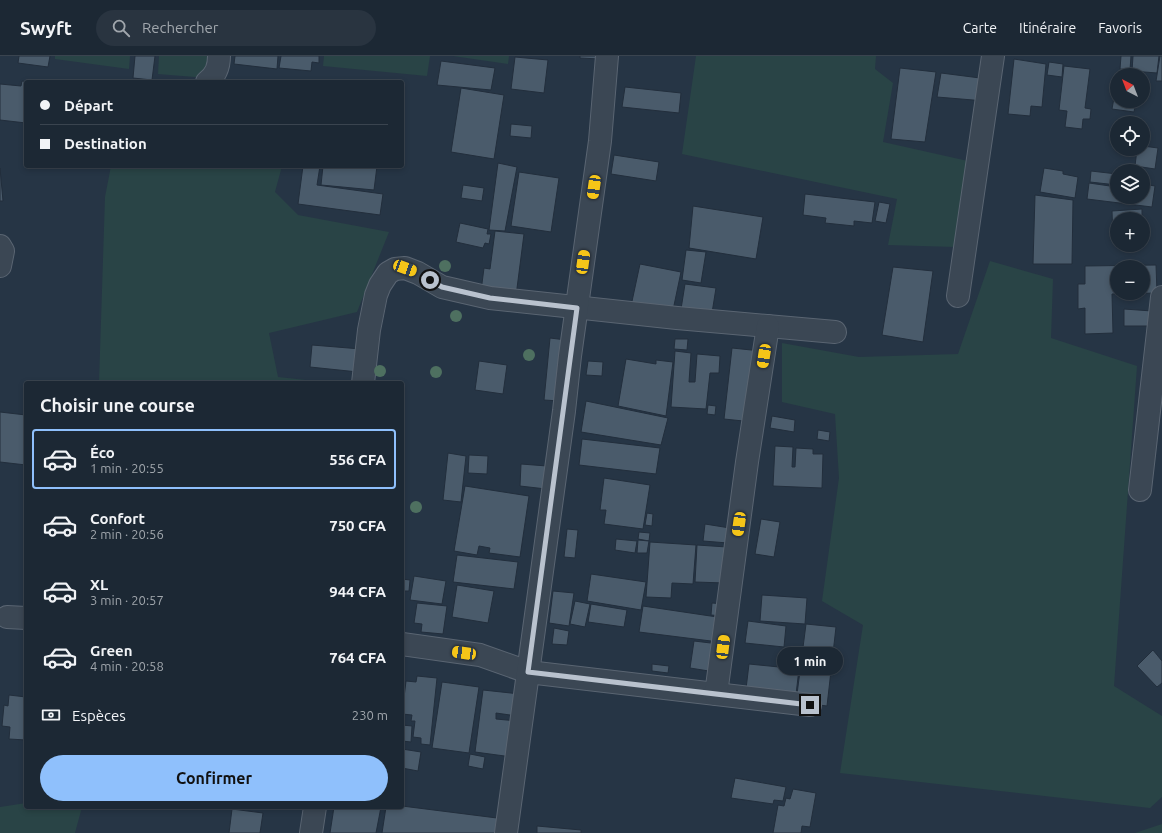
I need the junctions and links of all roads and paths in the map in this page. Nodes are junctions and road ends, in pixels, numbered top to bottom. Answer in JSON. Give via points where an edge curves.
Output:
{"nodes":[{"id":1,"x":219,"y":56,"type":"edge"},
{"id":2,"x":607,"y":56,"type":"edge"},
{"id":3,"x":993,"y":56,"type":"edge"},
{"id":4,"x":209,"y":80,"type":"edge"},
{"id":5,"x":0,"y":246,"type":"edge"},
{"id":6,"x":0,"y":266,"type":"edge"},
{"id":7,"x":958,"y":296,"type":"dead end"},
{"id":8,"x":1162,"y":298,"type":"edge"},
{"id":9,"x":577,"y":308,"type":"junction"},
{"id":10,"x":768,"y":326,"type":"junction"},
{"id":11,"x":835,"y":332,"type":"dead end"},
{"id":12,"x":363,"y":381,"type":"edge"},
{"id":13,"x":1140,"y":490,"type":"dead end"},
{"id":14,"x":404,"y":644,"type":"edge"},
{"id":15,"x":528,"y":672,"type":"junction"},
{"id":16,"x":716,"y":694,"type":"junction"},
{"id":17,"x":810,"y":705,"type":"dead end"},
{"id":18,"x":314,"y":809,"type":"edge"},
{"id":19,"x":311,"y":833,"type":"edge"},
{"id":20,"x":506,"y":833,"type":"edge"}],
"edges":[{"from":1,"to":4,"type":"street","via":[[214,77]]},
{"from":2,"to":9,"type":"street","via":[[600,142]]},
{"from":3,"to":7,"type":"street"},
{"from":5,"to":6,"type":"street","via":[[3,251]]},
{"from":8,"to":13,"type":"street"},
{"from":9,"to":10,"type":"street"},
{"from":9,"to":12,"type":"street","via":[[490,298],[442,287],[405,268],[395,269],[388,273],[376,295]]},
{"from":9,"to":15,"type":"street"},
{"from":10,"to":11,"type":"street"},
{"from":10,"to":16,"type":"street"},
{"from":14,"to":15,"type":"street","via":[[480,655]]},
{"from":15,"to":16,"type":"street"},
{"from":15,"to":20,"type":"street"},
{"from":16,"to":17,"type":"street"},
{"from":18,"to":19,"type":"street"}]}
